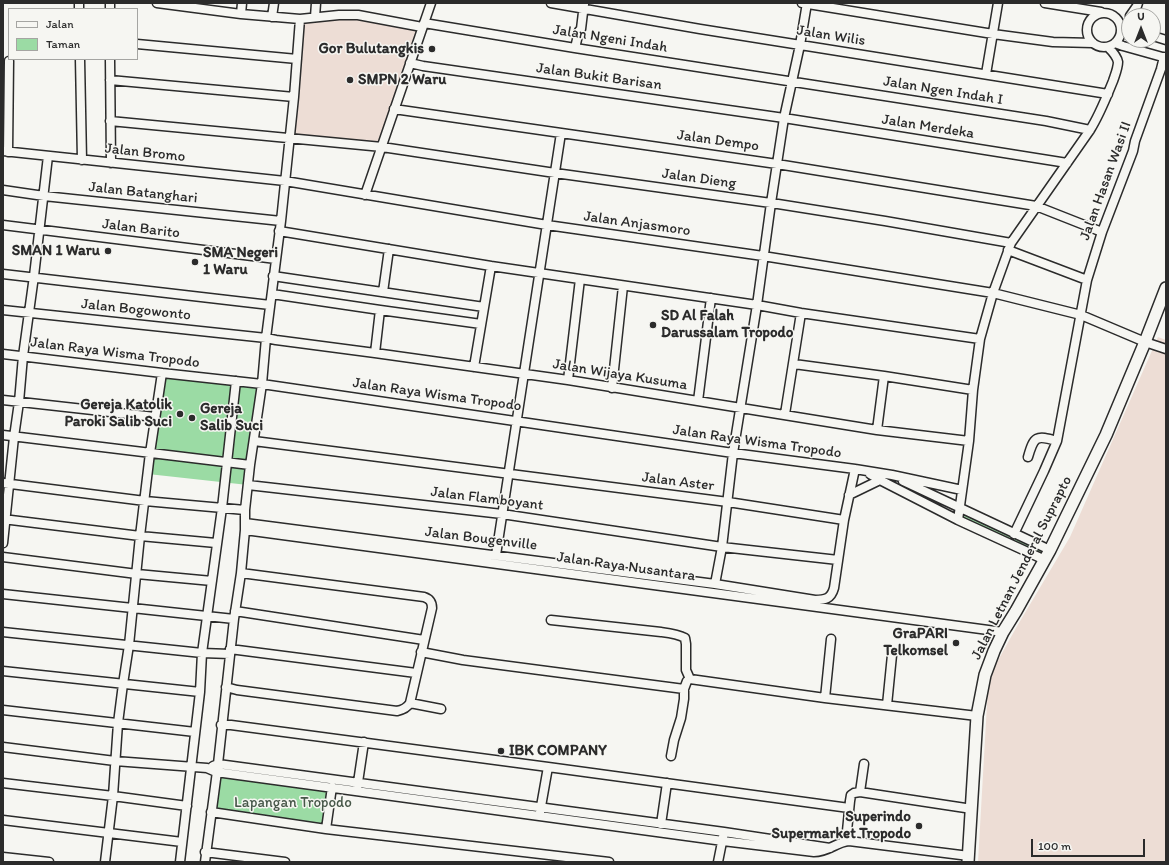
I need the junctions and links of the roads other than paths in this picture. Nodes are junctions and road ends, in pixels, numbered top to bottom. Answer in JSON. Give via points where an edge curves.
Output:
{"nodes":[{"id":1,"x":157,"y":3,"type":"edge"},
{"id":2,"x":242,"y":3,"type":"edge"},
{"id":3,"x":274,"y":3,"type":"edge"},
{"id":4,"x":316,"y":3,"type":"edge"},
{"id":5,"x":430,"y":3,"type":"edge"},
{"id":6,"x":551,"y":3,"type":"edge"},
{"id":7,"x":805,"y":3,"type":"edge"},
{"id":8,"x":998,"y":3,"type":"edge"},
{"id":9,"x":1045,"y":3,"type":"edge"},
{"id":10,"x":584,"y":6,"type":"edge"},
{"id":11,"x":1101,"y":12,"type":"junction"},
{"id":12,"x":241,"y":14,"type":"junction"},
{"id":13,"x":272,"y":17,"type":"junction"},
{"id":14,"x":315,"y":17,"type":"junction"},
{"id":15,"x":300,"y":19,"type":"junction"},
{"id":16,"x":1121,"y":23,"type":"edge"},
{"id":17,"x":423,"y":25,"type":"junction"},
{"id":18,"x":1121,"y":32,"type":"edge"},
{"id":19,"x":993,"y":34,"type":"junction"},
{"id":20,"x":1093,"y":43,"type":"junction"},
{"id":21,"x":1115,"y":43,"type":"junction"},
{"id":22,"x":138,"y":44,"type":"edge"},
{"id":23,"x":800,"y":45,"type":"junction"},
{"id":24,"x":1108,"y":47,"type":"junction"},
{"id":25,"x":575,"y":48,"type":"junction"},
{"id":26,"x":1165,"y":58,"type":"edge"},
{"id":27,"x":297,"y":59,"type":"junction"},
{"id":28,"x":80,"y":60,"type":"edge"},
{"id":29,"x":110,"y":60,"type":"edge"},
{"id":30,"x":9,"y":61,"type":"dead end"},
{"id":31,"x":410,"y":63,"type":"junction"},
{"id":32,"x":986,"y":74,"type":"junction"},
{"id":33,"x":110,"y":80,"type":"junction"},
{"id":34,"x":792,"y":82,"type":"junction"},
{"id":35,"x":1108,"y":94,"type":"junction"},
{"id":36,"x":294,"y":97,"type":"junction"},
{"id":37,"x":394,"y":109,"type":"junction"},
{"id":38,"x":784,"y":118,"type":"junction"},
{"id":39,"x":110,"y":121,"type":"junction"},
{"id":40,"x":1090,"y":130,"type":"junction"},
{"id":41,"x":561,"y":132,"type":"junction"},
{"id":42,"x":289,"y":138,"type":"junction"},
{"id":43,"x":382,"y":147,"type":"junction"},
{"id":44,"x":6,"y":151,"type":"edge"},
{"id":45,"x":48,"y":156,"type":"junction"},
{"id":46,"x":82,"y":160,"type":"junction"},
{"id":47,"x":111,"y":163,"type":"junction"},
{"id":48,"x":1067,"y":163,"type":"junction"},
{"id":49,"x":777,"y":164,"type":"junction"},
{"id":50,"x":555,"y":173,"type":"junction"},
{"id":51,"x":285,"y":181,"type":"junction"},
{"id":52,"x":3,"y":190,"type":"edge"},
{"id":53,"x":365,"y":195,"type":"junction"},
{"id":54,"x":43,"y":196,"type":"junction"},
{"id":55,"x":771,"y":203,"type":"junction"},
{"id":56,"x":1036,"y":206,"type":"junction"},
{"id":57,"x":281,"y":221,"type":"junction"},
{"id":58,"x":3,"y":225,"type":"edge"},
{"id":59,"x":546,"y":226,"type":"junction"},
{"id":60,"x":39,"y":230,"type":"junction"},
{"id":61,"x":279,"y":231,"type":"junction"},
{"id":62,"x":1102,"y":232,"type":"junction"},
{"id":63,"x":1010,"y":246,"type":"junction"},
{"id":64,"x":389,"y":249,"type":"junction"},
{"id":65,"x":763,"y":256,"type":"junction"},
{"id":66,"x":276,"y":259,"type":"junction"},
{"id":67,"x":491,"y":266,"type":"junction"},
{"id":68,"x":539,"y":273,"type":"junction"},
{"id":69,"x":3,"y":274,"type":"edge"},
{"id":70,"x":34,"y":276,"type":"junction"},
{"id":71,"x":273,"y":276,"type":"junction"},
{"id":72,"x":580,"y":279,"type":"junction"},
{"id":73,"x":1087,"y":280,"type":"junction"},
{"id":74,"x":623,"y":286,"type":"junction"},
{"id":75,"x":1166,"y":288,"type":"edge"},
{"id":76,"x":383,"y":292,"type":"junction"},
{"id":77,"x":989,"y":292,"type":"junction"},
{"id":78,"x":272,"y":294,"type":"junction"},
{"id":79,"x":711,"y":298,"type":"junction"},
{"id":80,"x":270,"y":305,"type":"junction"},
{"id":81,"x":757,"y":305,"type":"junction"},
{"id":82,"x":484,"y":307,"type":"junction"},
{"id":83,"x":3,"y":310,"type":"edge"},
{"id":84,"x":380,"y":310,"type":"junction"},
{"id":85,"x":29,"y":313,"type":"junction"},
{"id":86,"x":801,"y":314,"type":"junction"},
{"id":87,"x":1081,"y":315,"type":"junction"},
{"id":88,"x":481,"y":324,"type":"junction"},
{"id":89,"x":266,"y":338,"type":"junction"},
{"id":90,"x":980,"y":339,"type":"junction"},
{"id":91,"x":1145,"y":342,"type":"junction"},
{"id":92,"x":1166,"y":349,"type":"edge"},
{"id":93,"x":376,"y":352,"type":"junction"},
{"id":94,"x":3,"y":354,"type":"edge"},
{"id":95,"x":23,"y":356,"type":"junction"},
{"id":96,"x":794,"y":364,"type":"junction"},
{"id":97,"x":474,"y":367,"type":"junction"},
{"id":98,"x":162,"y":373,"type":"junction"},
{"id":99,"x":524,"y":374,"type":"junction"},
{"id":100,"x":884,"y":376,"type":"junction"},
{"id":101,"x":568,"y":380,"type":"junction"},
{"id":102,"x":236,"y":381,"type":"junction"},
{"id":103,"x":262,"y":384,"type":"junction"},
{"id":104,"x":612,"y":388,"type":"junction"},
{"id":105,"x":973,"y":390,"type":"junction"},
{"id":106,"x":3,"y":400,"type":"edge"},
{"id":107,"x":698,"y":401,"type":"junction"},
{"id":108,"x":19,"y":402,"type":"junction"},
{"id":109,"x":741,"y":409,"type":"junction"},
{"id":110,"x":785,"y":414,"type":"junction"},
{"id":111,"x":155,"y":417,"type":"junction"},
{"id":112,"x":517,"y":421,"type":"junction"},
{"id":113,"x":877,"y":430,"type":"junction"},
{"id":114,"x":3,"y":435,"type":"edge"},
{"id":115,"x":14,"y":436,"type":"junction"},
{"id":116,"x":254,"y":441,"type":"junction"},
{"id":117,"x":969,"y":441,"type":"junction"},
{"id":118,"x":1057,"y":441,"type":"junction"},
{"id":119,"x":150,"y":453,"type":"junction"},
{"id":120,"x":733,"y":453,"type":"junction"},
{"id":121,"x":1028,"y":457,"type":"dead end"},
{"id":122,"x":226,"y":462,"type":"junction"},
{"id":123,"x":250,"y":465,"type":"junction"},
{"id":124,"x":855,"y":469,"type":"junction"},
{"id":125,"x":866,"y":471,"type":"junction"},
{"id":126,"x":509,"y":474,"type":"junction"},
{"id":127,"x":892,"y":475,"type":"junction"},
{"id":128,"x":880,"y":480,"type":"junction"},
{"id":129,"x":6,"y":484,"type":"edge"},
{"id":130,"x":248,"y":485,"type":"junction"},
{"id":131,"x":962,"y":490,"type":"junction"},
{"id":132,"x":849,"y":495,"type":"junction"},
{"id":133,"x":145,"y":501,"type":"junction"},
{"id":134,"x":728,"y":502,"type":"junction"},
{"id":135,"x":222,"y":508,"type":"junction"},
{"id":136,"x":960,"y":508,"type":"junction"},
{"id":137,"x":243,"y":510,"type":"junction"},
{"id":138,"x":502,"y":514,"type":"junction"},
{"id":139,"x":5,"y":519,"type":"edge"},
{"id":140,"x":844,"y":520,"type":"junction"},
{"id":141,"x":958,"y":520,"type":"junction"},
{"id":142,"x":246,"y":526,"type":"junction"},
{"id":143,"x":1014,"y":534,"type":"junction"},
{"id":144,"x":140,"y":536,"type":"junction"},
{"id":145,"x":3,"y":543,"type":"edge"},
{"id":146,"x":216,"y":544,"type":"junction"},
{"id":147,"x":722,"y":547,"type":"junction"},
{"id":148,"x":496,"y":555,"type":"junction"},
{"id":149,"x":1048,"y":555,"type":"junction"},
{"id":150,"x":3,"y":557,"type":"edge"},
{"id":151,"x":838,"y":560,"type":"junction"},
{"id":152,"x":241,"y":573,"type":"junction"},
{"id":153,"x":136,"y":574,"type":"junction"},
{"id":154,"x":212,"y":581,"type":"junction"},
{"id":155,"x":715,"y":584,"type":"junction"},
{"id":156,"x":3,"y":594,"type":"edge"},
{"id":157,"x":132,"y":609,"type":"junction"},
{"id":158,"x":234,"y":615,"type":"junction"},
{"id":159,"x":207,"y":616,"type":"junction"},
{"id":160,"x":551,"y":620,"type":"dead end"},
{"id":161,"x":3,"y":632,"type":"edge"},
{"id":162,"x":1003,"y":632,"type":"junction"},
{"id":163,"x":831,"y":639,"type":"dead end"},
{"id":164,"x":424,"y":640,"type":"junction"},
{"id":165,"x":129,"y":645,"type":"junction"},
{"id":166,"x":230,"y":652,"type":"junction"},
{"id":167,"x":421,"y":652,"type":"junction"},
{"id":168,"x":202,"y":653,"type":"junction"},
{"id":169,"x":892,"y":655,"type":"dead end"},
{"id":170,"x":3,"y":671,"type":"edge"},
{"id":171,"x":416,"y":673,"type":"junction"},
{"id":172,"x":690,"y":679,"type":"junction"},
{"id":173,"x":123,"y":684,"type":"junction"},
{"id":174,"x":226,"y":687,"type":"junction"},
{"id":175,"x":684,"y":689,"type":"junction"},
{"id":176,"x":200,"y":692,"type":"junction"},
{"id":177,"x":825,"y":698,"type":"junction"},
{"id":178,"x":410,"y":703,"type":"junction"},
{"id":179,"x":886,"y":705,"type":"junction"},
{"id":180,"x":441,"y":709,"type":"dead end"},
{"id":181,"x":3,"y":710,"type":"edge"},
{"id":182,"x":977,"y":716,"type":"junction"},
{"id":183,"x":118,"y":723,"type":"junction"},
{"id":184,"x":222,"y":725,"type":"junction"},
{"id":185,"x":195,"y":732,"type":"junction"},
{"id":186,"x":364,"y":742,"type":"junction"},
{"id":187,"x":3,"y":747,"type":"edge"},
{"id":188,"x":671,"y":756,"type":"dead end"},
{"id":189,"x":115,"y":761,"type":"junction"},
{"id":190,"x":864,"y":764,"type":"dead end"},
{"id":191,"x":191,"y":766,"type":"junction"},
{"id":192,"x":548,"y":767,"type":"junction"},
{"id":193,"x":217,"y":768,"type":"junction"},
{"id":194,"x":667,"y":783,"type":"junction"},
{"id":195,"x":3,"y":784,"type":"edge"},
{"id":196,"x":332,"y":787,"type":"junction"},
{"id":197,"x":357,"y":787,"type":"junction"},
{"id":198,"x":860,"y":792,"type":"junction"},
{"id":199,"x":113,"y":796,"type":"junction"},
{"id":200,"x":187,"y":806,"type":"junction"},
{"id":201,"x":849,"y":808,"type":"junction"},
{"id":202,"x":972,"y":809,"type":"junction"},
{"id":203,"x":211,"y":812,"type":"junction"},
{"id":204,"x":540,"y":812,"type":"junction"},
{"id":205,"x":3,"y":820,"type":"edge"},
{"id":206,"x":661,"y":824,"type":"junction"},
{"id":207,"x":326,"y":828,"type":"junction"},
{"id":208,"x":109,"y":832,"type":"junction"},
{"id":209,"x":724,"y":832,"type":"junction"},
{"id":210,"x":723,"y":841,"type":"junction"},
{"id":211,"x":846,"y":841,"type":"junction"},
{"id":212,"x":182,"y":842,"type":"junction"},
{"id":213,"x":830,"y":848,"type":"junction"},
{"id":214,"x":205,"y":852,"type":"junction"},
{"id":215,"x":3,"y":857,"type":"edge"},
{"id":216,"x":968,"y":859,"type":"edge"},
{"id":217,"x":49,"y":862,"type":"edge"},
{"id":218,"x":105,"y":862,"type":"edge"},
{"id":219,"x":180,"y":862,"type":"edge"},
{"id":220,"x":205,"y":862,"type":"edge"},
{"id":221,"x":285,"y":862,"type":"edge"},
{"id":222,"x":609,"y":862,"type":"edge"},
{"id":223,"x":718,"y":862,"type":"edge"}],
"edges":[{"from":1,"to":12,"type":"street","name":"Jalan Ngeni Indah"},
{"from":2,"to":12,"type":"street"},
{"from":3,"to":13,"type":"street"},
{"from":4,"to":14,"type":"street"},
{"from":5,"to":17,"type":"street"},
{"from":6,"to":10,"type":"street","name":"Jalan Wilis"},
{"from":7,"to":19,"type":"street"},
{"from":7,"to":23,"type":"street"},
{"from":8,"to":19,"type":"street"},
{"from":9,"to":11,"type":"street"},
{"from":10,"to":23,"type":"street","name":"Jalan Wilis","via":[[700,29]]},
{"from":10,"to":25,"type":"street","via":[[581,31]]},
{"from":11,"to":16,"type":"street","via":[[1112,14]]},
{"from":11,"to":20,"type":"street","via":[[1091,18],[1086,28]]},
{"from":12,"to":13,"type":"street","name":"Jalan Ngeni Indah"},
{"from":13,"to":15,"type":"street","name":"Jalan Ngeni Indah"},
{"from":14,"to":15,"type":"street","name":"Jalan Ngeni Indah"},
{"from":14,"to":17,"type":"street","name":"Jalan Ngeni Indah","via":[[358,15]]},
{"from":15,"to":27,"type":"street"},
{"from":17,"to":25,"type":"street","name":"Jalan Ngeni Indah"},
{"from":17,"to":31,"type":"street"},
{"from":18,"to":21,"type":"street"},
{"from":19,"to":20,"type":"street","via":[[1053,42]]},
{"from":19,"to":32,"type":"street"},
{"from":20,"to":24,"type":"street"},
{"from":21,"to":24,"type":"street"},
{"from":21,"to":26,"type":"street"},
{"from":22,"to":27,"type":"street"},
{"from":23,"to":32,"type":"street","name":"Jalan Wilis"},
{"from":23,"to":34,"type":"street"},
{"from":24,"to":35,"type":"street","via":[[1118,62]]},
{"from":25,"to":34,"type":"street","name":"Jalan Ngeni Indah"},
{"from":26,"to":62,"type":"street","name":"Jalan Hasan Wasi II"},
{"from":27,"to":36,"type":"street"},
{"from":28,"to":46,"type":"street"},
{"from":29,"to":33,"type":"street"},
{"from":30,"to":44,"type":"street"},
{"from":31,"to":37,"type":"street"},
{"from":31,"to":38,"type":"street","name":"Jalan Bukit Barisan"},
{"from":32,"to":35,"type":"street","name":"Jalan Wilis"},
{"from":33,"to":36,"type":"street"},
{"from":33,"to":39,"type":"street"},
{"from":34,"to":38,"type":"street"},
{"from":34,"to":40,"type":"street","name":"Jalan Ngen Indah I"},
{"from":35,"to":40,"type":"street"},
{"from":36,"to":42,"type":"street"},
{"from":37,"to":41,"type":"street","name":"Jalan Dempo"},
{"from":37,"to":43,"type":"street"},
{"from":38,"to":48,"type":"street","name":"Jalan Merdeka"},
{"from":38,"to":49,"type":"street"},
{"from":39,"to":42,"type":"street","name":"Jalan Dieng"},
{"from":39,"to":47,"type":"street"},
{"from":40,"to":48,"type":"street"},
{"from":41,"to":49,"type":"street","name":"Jalan Dempo"},
{"from":41,"to":50,"type":"street"},
{"from":42,"to":43,"type":"street","name":"Jalan Dieng"},
{"from":42,"to":51,"type":"street"},
{"from":43,"to":50,"type":"street","name":"Jalan Dieng"},
{"from":43,"to":53,"type":"street"},
{"from":44,"to":45,"type":"street","name":"Jalan Bromo"},
{"from":45,"to":46,"type":"street","name":"Jalan Bromo"},
{"from":45,"to":54,"type":"street"},
{"from":46,"to":47,"type":"street","name":"Jalan Bromo"},
{"from":47,"to":51,"type":"street","name":"Jalan Bromo"},
{"from":48,"to":56,"type":"street"},
{"from":49,"to":55,"type":"street"},
{"from":49,"to":56,"type":"street","name":"Jalan Dempo"},
{"from":50,"to":55,"type":"street","name":"Jalan Dieng"},
{"from":50,"to":59,"type":"street"},
{"from":51,"to":53,"type":"street","name":"Jalan Anjasmoro"},
{"from":51,"to":57,"type":"street"},
{"from":52,"to":54,"type":"street","name":"Jalan Batanghari"},
{"from":53,"to":59,"type":"street","name":"Jalan Anjasmoro"},
{"from":54,"to":57,"type":"street","name":"Jalan Batanghari"},
{"from":54,"to":60,"type":"street"},
{"from":55,"to":63,"type":"street","name":"Jalan Dieng","via":[[885,221]]},
{"from":55,"to":65,"type":"street"},
{"from":56,"to":62,"type":"street","name":"Jalan Dempo"},
{"from":56,"to":63,"type":"street"},
{"from":57,"to":61,"type":"street"},
{"from":58,"to":60,"type":"street","name":"Jalan Barito"},
{"from":59,"to":65,"type":"street","name":"Jalan Anjasmoro"},
{"from":59,"to":68,"type":"street"},
{"from":60,"to":66,"type":"street","name":"Jalan Barito"},
{"from":60,"to":70,"type":"street"},
{"from":61,"to":64,"type":"street"},
{"from":61,"to":66,"type":"street"},
{"from":62,"to":73,"type":"street","name":"Jalan Hasan Wasi II"},
{"from":63,"to":73,"type":"street","name":"Jalan Dieng"},
{"from":63,"to":77,"type":"street"},
{"from":64,"to":67,"type":"street"},
{"from":64,"to":76,"type":"street"},
{"from":65,"to":77,"type":"street","name":"Jalan Anjasmoro"},
{"from":65,"to":81,"type":"street"},
{"from":66,"to":71,"type":"street"},
{"from":67,"to":68,"type":"street"},
{"from":67,"to":82,"type":"street"},
{"from":68,"to":72,"type":"street"},
{"from":68,"to":99,"type":"street"},
{"from":69,"to":70,"type":"street"},
{"from":70,"to":80,"type":"street"},
{"from":70,"to":85,"type":"street"},
{"from":71,"to":76,"type":"street"},
{"from":71,"to":78,"type":"street"},
{"from":72,"to":74,"type":"street"},
{"from":72,"to":101,"type":"street"},
{"from":73,"to":87,"type":"street","name":"Jalan Hasan Wasi II"},
{"from":74,"to":79,"type":"street"},
{"from":74,"to":104,"type":"street"},
{"from":75,"to":91,"type":"main road","name":"Jalan Letnan Jenderal Suprapto"},
{"from":76,"to":82,"type":"street"},
{"from":77,"to":87,"type":"street","name":"Jalan Anjasmoro"},
{"from":77,"to":90,"type":"street"},
{"from":78,"to":80,"type":"street"},
{"from":78,"to":84,"type":"street"},
{"from":79,"to":81,"type":"street"},
{"from":79,"to":107,"type":"street"},
{"from":80,"to":89,"type":"street"},
{"from":81,"to":86,"type":"street"},
{"from":81,"to":109,"type":"street"},
{"from":82,"to":88,"type":"street"},
{"from":83,"to":85,"type":"street","name":"Jalan Bogowonto"},
{"from":84,"to":88,"type":"street"},
{"from":84,"to":93,"type":"street"},
{"from":85,"to":89,"type":"street","name":"Jalan Bogowonto"},
{"from":85,"to":95,"type":"street"},
{"from":86,"to":90,"type":"street"},
{"from":86,"to":96,"type":"street"},
{"from":87,"to":91,"type":"street","name":"Jalan Anjasmoro"},
{"from":87,"to":118,"type":"street","name":"Jalan Hasan Wasi II"},
{"from":88,"to":97,"type":"street"},
{"from":89,"to":93,"type":"street","name":"Jalan Wijaya Kusuma"},
{"from":89,"to":103,"type":"street"},
{"from":90,"to":105,"type":"street"},
{"from":91,"to":92,"type":"street","name":"Jalan Anjasmoro"},
{"from":91,"to":149,"type":"main road","name":"Jalan Letnan Jenderal Suprapto","via":[[1106,435]]},
{"from":93,"to":97,"type":"street","name":"Jalan Wijaya Kusuma"},
{"from":94,"to":95,"type":"street","name":"Jalan Raya Wisma Tropodo"},
{"from":95,"to":98,"type":"street","name":"Jalan Raya Wisma Tropodo"},
{"from":95,"to":108,"type":"street"},
{"from":96,"to":100,"type":"street"},
{"from":96,"to":110,"type":"street"},
{"from":97,"to":99,"type":"street","name":"Jalan Wijaya Kusuma"},
{"from":98,"to":102,"type":"street","name":"Jalan Raya Wisma Tropodo"},
{"from":98,"to":111,"type":"street"},
{"from":99,"to":101,"type":"street","name":"Jalan Wijaya Kusuma"},
{"from":99,"to":112,"type":"street"},
{"from":100,"to":105,"type":"street"},
{"from":100,"to":113,"type":"street"},
{"from":101,"to":104,"type":"street","name":"Jalan Wijaya Kusuma"},
{"from":102,"to":103,"type":"street","name":"Jalan Raya Wisma Tropodo"},
{"from":102,"to":122,"type":"street"},
{"from":103,"to":112,"type":"street","name":"Jalan Raya Wisma Tropodo"},
{"from":103,"to":116,"type":"street"},
{"from":104,"to":107,"type":"street","name":"Jalan Wijaya Kusuma"},
{"from":105,"to":117,"type":"street"},
{"from":106,"to":108,"type":"street"},
{"from":107,"to":109,"type":"street","name":"Jalan Wijaya Kusuma"},
{"from":108,"to":111,"type":"street"},
{"from":108,"to":115,"type":"street"},
{"from":109,"to":110,"type":"street","name":"Jalan Wijaya Kusuma"},
{"from":109,"to":120,"type":"street"},
{"from":110,"to":113,"type":"street","name":"Jalan Wijaya Kusuma"},
{"from":111,"to":119,"type":"street"},
{"from":112,"to":120,"type":"street","name":"Jalan Raya Wisma Tropodo"},
{"from":112,"to":126,"type":"street"},
{"from":113,"to":117,"type":"street","name":"Jalan Wijaya Kusuma"},
{"from":114,"to":115,"type":"street"},
{"from":115,"to":119,"type":"street"},
{"from":115,"to":129,"type":"street"},
{"from":116,"to":123,"type":"street"},
{"from":116,"to":126,"type":"street","name":"Jalan Aster"},
{"from":117,"to":131,"type":"street"},
{"from":118,"to":121,"type":"street","via":[[1044,437],[1035,439]]},
{"from":118,"to":143,"type":"street","name":"Jalan Hasan Wasi II"},
{"from":119,"to":122,"type":"street"},
{"from":119,"to":133,"type":"street"},
{"from":120,"to":124,"type":"street","name":"Jalan Raya Wisma Tropodo"},
{"from":120,"to":134,"type":"street"},
{"from":122,"to":123,"type":"street"},
{"from":122,"to":135,"type":"street"},
{"from":123,"to":130,"type":"street"},
{"from":124,"to":125,"type":"street","name":"Jalan Raya Wisma Tropodo"},
{"from":124,"to":132,"type":"street"},
{"from":125,"to":127,"type":"street","name":"Jalan Raya Wisma Tropodo"},
{"from":125,"to":128,"type":"street"},
{"from":126,"to":134,"type":"street","name":"Jalan Aster"},
{"from":126,"to":138,"type":"street"},
{"from":127,"to":131,"type":"street"},
{"from":127,"to":136,"type":"street"},
{"from":128,"to":132,"type":"street"},
{"from":128,"to":141,"type":"street"},
{"from":129,"to":133,"type":"street"},
{"from":129,"to":139,"type":"street"},
{"from":130,"to":137,"type":"street"},
{"from":130,"to":138,"type":"street","name":"Jalan Flamboyant"},
{"from":131,"to":136,"type":"street"},
{"from":132,"to":140,"type":"street"},
{"from":133,"to":135,"type":"street"},
{"from":133,"to":144,"type":"street"},
{"from":134,"to":140,"type":"street","name":"Jalan Aster"},
{"from":134,"to":147,"type":"street"},
{"from":135,"to":137,"type":"street"},
{"from":135,"to":146,"type":"street"},
{"from":136,"to":141,"type":"street"},
{"from":136,"to":143,"type":"street"},
{"from":137,"to":142,"type":"street"},
{"from":138,"to":147,"type":"street","name":"Jalan Flamboyant"},
{"from":138,"to":148,"type":"street"},
{"from":139,"to":144,"type":"street"},
{"from":139,"to":145,"type":"street"},
{"from":140,"to":151,"type":"street"},
{"from":141,"to":149,"type":"street"},
{"from":142,"to":148,"type":"street","name":"Jalan Bougenville"},
{"from":142,"to":152,"type":"street"},
{"from":142,"to":162,"type":"street","name":"Jalan Raya Nusantara"},
{"from":143,"to":149,"type":"street"},
{"from":144,"to":146,"type":"street"},
{"from":144,"to":153,"type":"street"},
{"from":146,"to":154,"type":"street"},
{"from":147,"to":151,"type":"street","name":"Jalan Flamboyant"},
{"from":147,"to":155,"type":"street"},
{"from":148,"to":155,"type":"street","name":"Jalan Bougenville"},
{"from":149,"to":162,"type":"main road","name":"Jalan Letnan Jenderal Suprapto"},
{"from":150,"to":153,"type":"street"},
{"from":151,"to":155,"type":"street","name":"Jalan Bougenville","via":[[832,594],[823,600]]},
{"from":152,"to":158,"type":"street"},
{"from":152,"to":164,"type":"street","via":[[427,598],[432,608]]},
{"from":153,"to":154,"type":"street"},
{"from":153,"to":157,"type":"street"},
{"from":154,"to":159,"type":"street"},
{"from":156,"to":157,"type":"street"},
{"from":157,"to":159,"type":"street"},
{"from":157,"to":165,"type":"street"},
{"from":158,"to":159,"type":"street"},
{"from":158,"to":164,"type":"street"},
{"from":158,"to":166,"type":"street"},
{"from":159,"to":168,"type":"street"},
{"from":160,"to":172,"type":"street","via":[[683,636],[686,644],[686,670]]},
{"from":161,"to":165,"type":"street"},
{"from":162,"to":182,"type":"main road","name":"Jalan Letnan Jenderal Suprapto","via":[[985,675]]},
{"from":163,"to":177,"type":"street"},
{"from":164,"to":167,"type":"street"},
{"from":165,"to":168,"type":"street"},
{"from":165,"to":173,"type":"street"},
{"from":166,"to":168,"type":"street"},
{"from":166,"to":171,"type":"street"},
{"from":166,"to":174,"type":"street"},
{"from":167,"to":171,"type":"street"},
{"from":167,"to":175,"type":"street","via":[[463,660]]},
{"from":168,"to":176,"type":"street"},
{"from":169,"to":179,"type":"street"},
{"from":170,"to":173,"type":"street"},
{"from":171,"to":178,"type":"street"},
{"from":172,"to":175,"type":"street"},
{"from":172,"to":177,"type":"street"},
{"from":173,"to":176,"type":"street"},
{"from":173,"to":183,"type":"street"},
{"from":174,"to":178,"type":"street","via":[[397,711],[403,710]]},
{"from":174,"to":184,"type":"street"},
{"from":175,"to":188,"type":"street","via":[[681,718]]},
{"from":176,"to":185,"type":"street"},
{"from":177,"to":179,"type":"street"},
{"from":178,"to":180,"type":"street"},
{"from":179,"to":182,"type":"street"},
{"from":181,"to":183,"type":"street"},
{"from":182,"to":202,"type":"main road","name":"Jalan Letnan Jenderal Suprapto"},
{"from":183,"to":185,"type":"street"},
{"from":183,"to":189,"type":"street"},
{"from":184,"to":186,"type":"street"},
{"from":184,"to":193,"type":"street"},
{"from":185,"to":191,"type":"street"},
{"from":186,"to":192,"type":"street"},
{"from":186,"to":197,"type":"street"},
{"from":187,"to":189,"type":"street"},
{"from":189,"to":191,"type":"street"},
{"from":189,"to":199,"type":"street"},
{"from":190,"to":198,"type":"street"},
{"from":191,"to":193,"type":"street"},
{"from":191,"to":200,"type":"street"},
{"from":192,"to":194,"type":"street"},
{"from":192,"to":204,"type":"street"},
{"from":193,"to":196,"type":"street"},
{"from":193,"to":197,"type":"street"},
{"from":193,"to":203,"type":"street"},
{"from":194,"to":201,"type":"street"},
{"from":194,"to":206,"type":"street"},
{"from":195,"to":199,"type":"street"},
{"from":196,"to":197,"type":"street"},
{"from":196,"to":207,"type":"street"},
{"from":197,"to":204,"type":"street"},
{"from":198,"to":201,"type":"street","via":[[852,794]]},
{"from":198,"to":202,"type":"street"},
{"from":199,"to":200,"type":"street"},
{"from":199,"to":208,"type":"street"},
{"from":200,"to":212,"type":"street"},
{"from":201,"to":211,"type":"street"},
{"from":202,"to":216,"type":"main road","name":"Jalan Letnan Jenderal Suprapto"},
{"from":203,"to":207,"type":"street"},
{"from":203,"to":214,"type":"street"},
{"from":204,"to":206,"type":"street"},
{"from":204,"to":210,"type":"street"},
{"from":205,"to":208,"type":"street"},
{"from":206,"to":209,"type":"street"},
{"from":207,"to":222,"type":"street"},
{"from":208,"to":212,"type":"street"},
{"from":208,"to":218,"type":"street"},
{"from":209,"to":210,"type":"street"},
{"from":209,"to":213,"type":"street"},
{"from":210,"to":213,"type":"street","via":[[814,852]]},
{"from":210,"to":223,"type":"street"},
{"from":211,"to":213,"type":"street"},
{"from":211,"to":216,"type":"street"},
{"from":212,"to":219,"type":"street"},
{"from":214,"to":220,"type":"street"},
{"from":214,"to":221,"type":"street"},
{"from":215,"to":217,"type":"street"}]}
